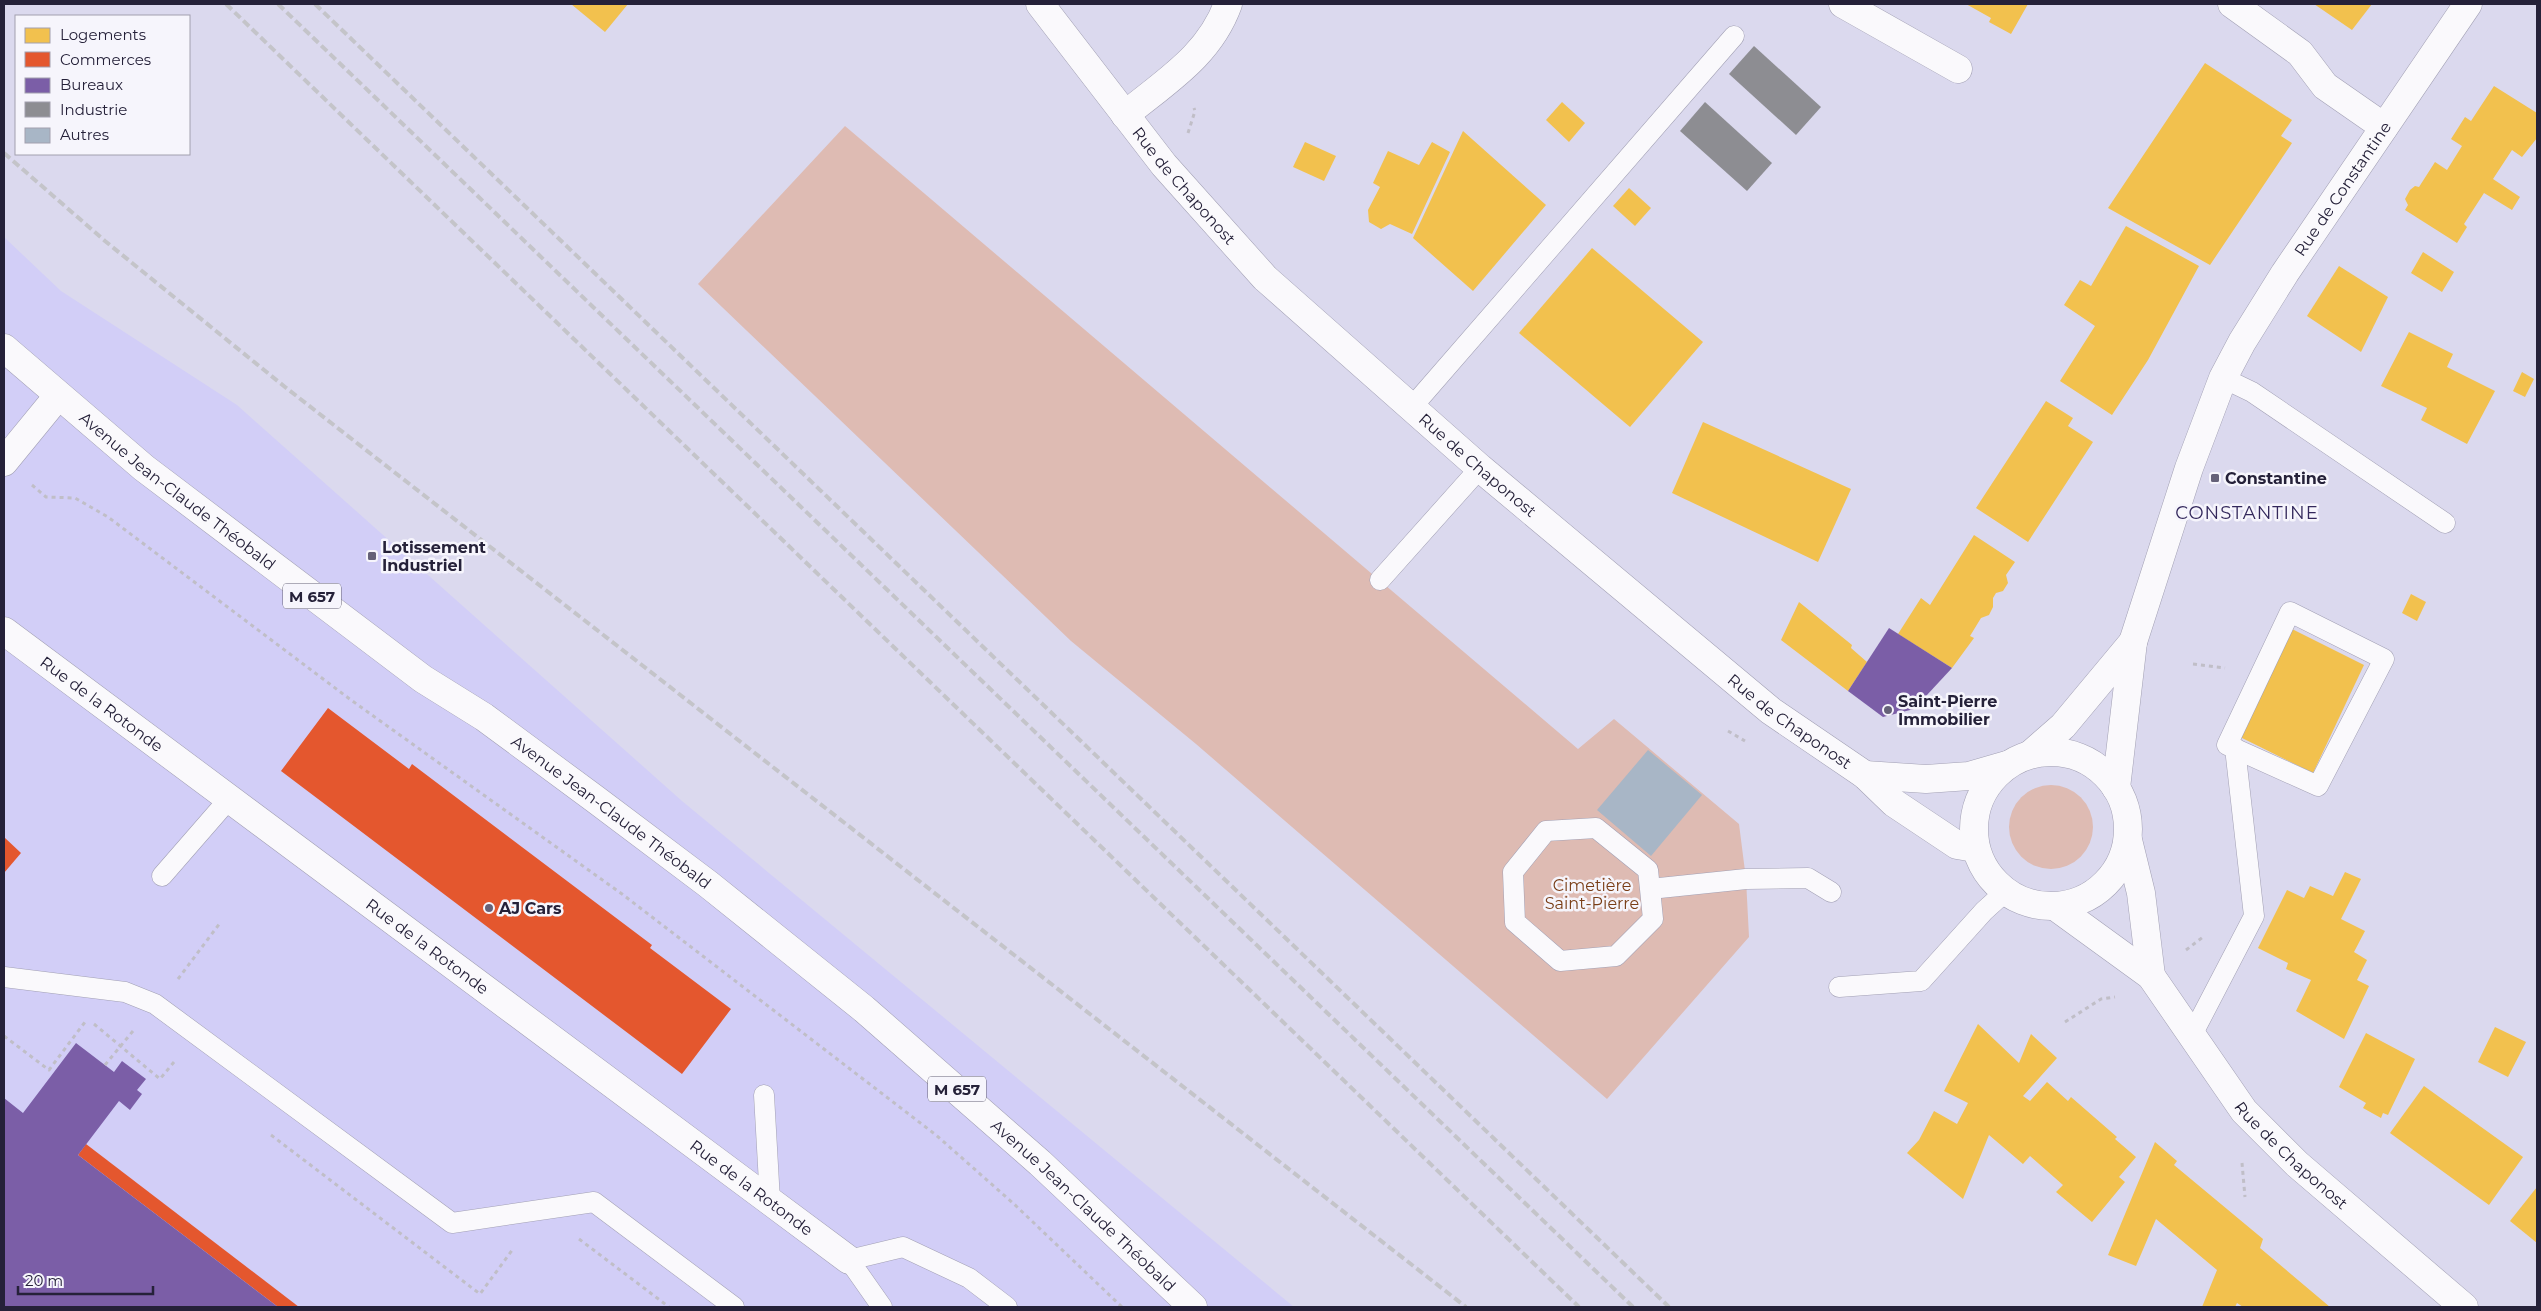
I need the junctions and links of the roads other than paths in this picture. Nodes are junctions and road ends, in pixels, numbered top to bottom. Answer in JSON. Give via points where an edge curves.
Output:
{"nodes":[{"id":1,"x":1040,"y":4,"type":"edge"},
{"id":2,"x":1228,"y":4,"type":"edge"},
{"id":3,"x":1843,"y":4,"type":"edge"},
{"id":4,"x":2232,"y":4,"type":"edge"},
{"id":5,"x":2468,"y":4,"type":"edge"},
{"id":6,"x":1734,"y":36,"type":"dead end"},
{"id":7,"x":1958,"y":69,"type":"dead end"},
{"id":8,"x":1125,"y":115,"type":"junction"},
{"id":9,"x":2384,"y":127,"type":"junction"},
{"id":10,"x":4,"y":348,"type":"edge"},
{"id":11,"x":2223,"y":378,"type":"junction"},
{"id":12,"x":58,"y":396,"type":"junction"},
{"id":13,"x":1412,"y":407,"type":"junction"},
{"id":14,"x":4,"y":461,"type":"edge"},
{"id":15,"x":1480,"y":468,"type":"junction"},
{"id":16,"x":2445,"y":523,"type":"dead end"},
{"id":17,"x":1380,"y":580,"type":"dead end"},
{"id":18,"x":4,"y":631,"type":"edge"},
{"id":19,"x":2132,"y":642,"type":"junction"},
{"id":20,"x":2235,"y":748,"type":"junction"},
{"id":21,"x":2020,"y":759,"type":"junction"},
{"id":22,"x":1865,"y":775,"type":"junction"},
{"id":23,"x":2116,"y":788,"type":"junction"},
{"id":24,"x":229,"y":799,"type":"junction"},
{"id":25,"x":2128,"y":840,"type":"junction"},
{"id":26,"x":1975,"y":848,"type":"junction"},
{"id":27,"x":162,"y":876,"type":"dead end"},
{"id":28,"x":1650,"y":889,"type":"junction"},
{"id":29,"x":1832,"y":892,"type":"dead end"},
{"id":30,"x":2005,"y":892,"type":"junction"},
{"id":31,"x":2056,"y":907,"type":"junction"},
{"id":32,"x":2151,"y":976,"type":"junction"},
{"id":33,"x":4,"y":977,"type":"edge"},
{"id":34,"x":1840,"y":988,"type":"dead end"},
{"id":35,"x":2191,"y":1037,"type":"junction"},
{"id":36,"x":764,"y":1095,"type":"dead end"},
{"id":37,"x":770,"y":1201,"type":"junction"},
{"id":38,"x":849,"y":1260,"type":"junction"},
{"id":39,"x":734,"y":1307,"type":"edge"},
{"id":40,"x":882,"y":1307,"type":"edge"},
{"id":41,"x":1007,"y":1307,"type":"edge"},
{"id":42,"x":1193,"y":1307,"type":"edge"},
{"id":43,"x":2464,"y":1307,"type":"edge"}],
"edges":[{"from":1,"to":8,"type":"main road","name":"Rue de Chaponost"},
{"from":2,"to":8,"type":"main road","name":"Rue de Chaponost","via":[[1220,25],[1199,55]]},
{"from":3,"to":7,"type":"main road"},
{"from":4,"to":9,"type":"main road","via":[[2300,54],[2325,86]]},
{"from":5,"to":9,"type":"main road","name":"Rue de Constantine"},
{"from":6,"to":13,"type":"lane"},
{"from":8,"to":13,"type":"main road","name":"Rue de Chaponost","via":[[1164,165],[1265,278]]},
{"from":9,"to":11,"type":"main road","name":"Rue de Constantine","via":[[2286,273]]},
{"from":10,"to":12,"type":"main road","name":"Avenue Jean-Claude Théobald","number":"M 657"},
{"from":11,"to":16,"type":"lane","via":[[2252,392]]},
{"from":11,"to":19,"type":"main road","name":"Rue de Constantine","via":[[2189,468]]},
{"from":12,"to":14,"type":"main road"},
{"from":12,"to":42,"type":"main road","name":"Avenue Jean-Claude Théobald","number":"M 657","via":[[144,468],[316,600],[595,798],[864,1009],[1040,1163]]},
{"from":13,"to":15,"type":"main road","name":"Rue de Chaponost"},
{"from":15,"to":17,"type":"lane"},
{"from":15,"to":22,"type":"main road","name":"Rue de Chaponost","via":[[1771,711]]},
{"from":18,"to":24,"type":"main road","name":"Rue de la Rotonde"},
{"from":19,"to":21,"type":"main road","name":"Rue de Constantine","via":[[2064,726]]},
{"from":19,"to":23,"type":"main road","name":"Rue de Constantine"},
{"from":20,"to":20,"type":"lane","via":[[2227,745],[2290,612],[2384,659],[2318,786]]},
{"from":20,"to":35,"type":"lane","via":[[2254,916]]},
{"from":21,"to":22,"type":"main road","name":"Rue de Chaponost","via":[[1969,776],[1926,780]]},
{"from":21,"to":23,"type":"main road","via":[[2056,752],[2079,757],[2100,770]]},
{"from":21,"to":26,"type":"main road","via":[[1991,780],[1979,800],[1973,824]]},
{"from":22,"to":26,"type":"main road","name":"Rue de Chaponost","via":[[1894,802],[1957,845]]},
{"from":23,"to":25,"type":"main road","via":[[2127,812]]},
{"from":24,"to":27,"type":"lane"},
{"from":24,"to":37,"type":"main road","name":"Rue de la Rotonde"},
{"from":25,"to":31,"type":"main road","via":[[2120,865],[2104,886],[2082,901]]},
{"from":25,"to":32,"type":"main road","name":"Rue de Chaponost","via":[[2142,893]]},
{"from":26,"to":30,"type":"main road","via":[[1987,873]]},
{"from":28,"to":28,"type":"lane","via":[[1653,919],[1616,956],[1560,961],[1515,922],[1514,872],[1546,831],[1596,828],[1648,870]]},
{"from":28,"to":29,"type":"lane","via":[[1746,879],[1808,878]]},
{"from":30,"to":31,"type":"main road","via":[[2028,904]]},
{"from":30,"to":34,"type":"lane","via":[[1921,981]]},
{"from":31,"to":32,"type":"main road","name":"Rue de Chaponost"},
{"from":32,"to":35,"type":"main road","name":"Rue de Chaponost"},
{"from":33,"to":39,"type":"lane","via":[[125,992],[155,1004],[452,1222],[594,1202]]},
{"from":35,"to":43,"type":"main road","name":"Rue de Chaponost","via":[[2244,1111],[2290,1158]]},
{"from":36,"to":37,"type":"lane"},
{"from":37,"to":38,"type":"main road","name":"Rue de la Rotonde"},
{"from":38,"to":40,"type":"lane"},
{"from":38,"to":41,"type":"lane","via":[[904,1246],[969,1278]]}]}
